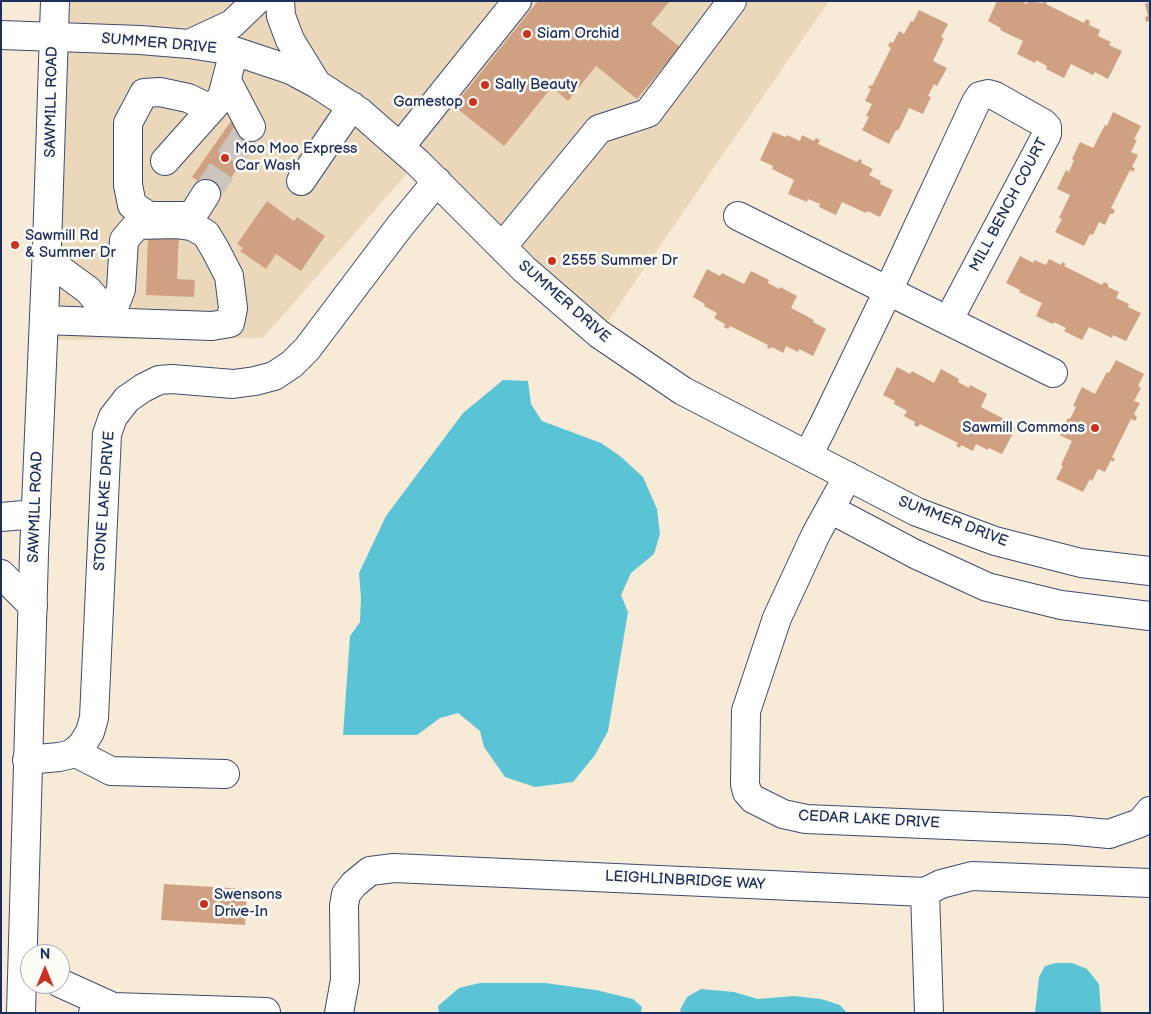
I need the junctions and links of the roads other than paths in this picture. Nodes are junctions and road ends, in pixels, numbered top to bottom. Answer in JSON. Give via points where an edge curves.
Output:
{"nodes":[{"id":1,"x":55,"y":1,"type":"edge"},
{"id":2,"x":256,"y":1,"type":"edge"},
{"id":3,"x":280,"y":1,"type":"edge"},
{"id":4,"x":516,"y":1,"type":"edge"},
{"id":5,"x":732,"y":1,"type":"edge"},
{"id":6,"x":1,"y":35,"type":"edge"},
{"id":7,"x":54,"y":37,"type":"junction"},
{"id":8,"x":189,"y":44,"type":"junction"},
{"id":9,"x":234,"y":51,"type":"junction"},
{"id":10,"x":227,"y":82,"type":"junction"},
{"id":11,"x":316,"y":84,"type":"junction"},
{"id":12,"x":352,"y":106,"type":"junction"},
{"id":13,"x":211,"y":109,"type":"junction"},
{"id":14,"x":251,"y":127,"type":"dead end"},
{"id":15,"x":400,"y":147,"type":"junction"},
{"id":16,"x":165,"y":161,"type":"dead end"},
{"id":17,"x":301,"y":181,"type":"dead end"},
{"id":18,"x":437,"y":181,"type":"junction"},
{"id":19,"x":206,"y":194,"type":"tunnel mouth"},
{"id":20,"x":738,"y":216,"type":"dead end"},
{"id":21,"x":502,"y":247,"type":"junction"},
{"id":22,"x":47,"y":260,"type":"junction"},
{"id":23,"x":888,"y":291,"type":"junction"},
{"id":24,"x":44,"y":320,"type":"junction"},
{"id":25,"x":948,"y":321,"type":"junction"},
{"id":26,"x":1053,"y":373,"type":"dead end"},
{"id":27,"x":808,"y":455,"type":"junction"},
{"id":28,"x":848,"y":476,"type":"junction"},
{"id":29,"x":830,"y":509,"type":"junction"},
{"id":30,"x":36,"y":514,"type":"junction"},
{"id":31,"x":1,"y":517,"type":"edge"},
{"id":32,"x":1150,"y":571,"type":"edge"},
{"id":33,"x":1,"y":574,"type":"edge"},
{"id":34,"x":33,"y":606,"type":"junction"},
{"id":35,"x":1150,"y":616,"type":"edge"},
{"id":36,"x":74,"y":752,"type":"junction"},
{"id":37,"x":27,"y":760,"type":"junction"},
{"id":38,"x":225,"y":774,"type":"dead end"},
{"id":39,"x":1150,"y":811,"type":"edge"},
{"id":40,"x":1150,"y":883,"type":"edge"},
{"id":41,"x":925,"y":892,"type":"junction"},
{"id":42,"x":26,"y":944,"type":"edge"},
{"id":43,"x":70,"y":987,"type":"edge"},
{"id":44,"x":23,"y":994,"type":"edge"},
{"id":45,"x":118,"y":1010,"type":"edge"},
{"id":46,"x":266,"y":1012,"type":"edge"},
{"id":47,"x":21,"y":1013,"type":"edge"},
{"id":48,"x":339,"y":1013,"type":"edge"},
{"id":49,"x":929,"y":1013,"type":"edge"}],
"edges":[{"from":1,"to":7,"type":"street","name":"SAWMILL ROAD"},
{"from":2,"to":8,"type":"street","via":[[232,24]]},
{"from":3,"to":11,"type":"street","via":[[281,16],[290,40]]},
{"from":4,"to":15,"type":"street"},
{"from":5,"to":21,"type":"street","via":[[648,114],[599,129]]},
{"from":6,"to":7,"type":"street","name":"SUMMER DRIVE"},
{"from":7,"to":8,"type":"street","name":"SUMMER DRIVE"},
{"from":7,"to":22,"type":"street","name":"SAWMILL ROAD"},
{"from":8,"to":9,"type":"street","name":"SUMMER DRIVE"},
{"from":9,"to":10,"type":"street"},
{"from":9,"to":11,"type":"street","name":"SUMMER DRIVE","via":[[291,70]]},
{"from":10,"to":13,"type":"street","via":[[222,97]]},
{"from":10,"to":14,"type":"street"},
{"from":11,"to":12,"type":"street","name":"SUMMER DRIVE"},
{"from":12,"to":15,"type":"street","name":"SUMMER DRIVE"},
{"from":12,"to":17,"type":"street"},
{"from":13,"to":16,"type":"street"},
{"from":13,"to":19,"type":"street","via":[[188,98],[160,92],[144,93],[128,122],[128,185],[132,205],[149,216],[192,216]]},
{"from":15,"to":18,"type":"street","name":"SUMMER DRIVE"},
{"from":18,"to":21,"type":"street","name":"SUMMER DRIVE"},
{"from":18,"to":36,"type":"street","name":"STONE LAKE DRIVE","via":[[292,364],[274,376],[255,382],[158,380],[127,399],[113,417],[107,434],[94,718],[90,732]]},
{"from":20,"to":23,"type":"street"},
{"from":21,"to":27,"type":"street","name":"SUMMER DRIVE","via":[[599,334],[683,391]]},
{"from":22,"to":24,"type":"street","name":"SAWMILL ROAD"},
{"from":22,"to":24,"type":"street","via":[[88,290],[101,305],[114,305],[122,289],[124,240],[137,225],[192,226],[206,234],[229,276],[233,308],[230,323],[212,326]]},
{"from":23,"to":25,"type":"street"},
{"from":23,"to":25,"type":"street","name":"MILL BENCH COURT","via":[[976,102],[980,96],[995,96],[1043,122],[1047,134]]},
{"from":23,"to":27,"type":"street","name":"MILL BENCH COURT"},
{"from":24,"to":30,"type":"street","name":"SAWMILL ROAD"},
{"from":25,"to":26,"type":"street"},
{"from":27,"to":28,"type":"street","name":"SUMMER DRIVE"},
{"from":28,"to":29,"type":"street","name":"CEDAR LAKE DRIVE"},
{"from":28,"to":32,"type":"street","name":"SUMMER DRIVE","via":[[918,512],[995,541],[1081,563]]},
{"from":29,"to":35,"type":"street","via":[[914,554],[987,587],[1061,605]]},
{"from":29,"to":39,"type":"street","name":"CEDAR LAKE DRIVE","via":[[777,618],[746,711],[745,784],[753,799],[783,814],[806,819],[1109,834],[1140,823]]},
{"from":30,"to":31,"type":"street"},
{"from":30,"to":34,"type":"street","name":"SAWMILL ROAD"},
{"from":33,"to":34,"type":"street"},
{"from":34,"to":37,"type":"street","name":"SAWMILL ROAD"},
{"from":36,"to":37,"type":"street"},
{"from":36,"to":38,"type":"street","via":[[111,771]]},
{"from":37,"to":42,"type":"street","name":"SAWMILL ROAD"},
{"from":40,"to":41,"type":"street","name":"LEIGHLINBRIDGE WAY","via":[[972,876]]},
{"from":41,"to":48,"type":"street","name":"LEIGHLINBRIDGE WAY","via":[[394,868],[370,871],[346,894],[345,980]]},
{"from":41,"to":49,"type":"street"},
{"from":43,"to":45,"type":"street"},
{"from":44,"to":47,"type":"street","name":"SAWMILL ROAD"},
{"from":45,"to":46,"type":"street"}]}
